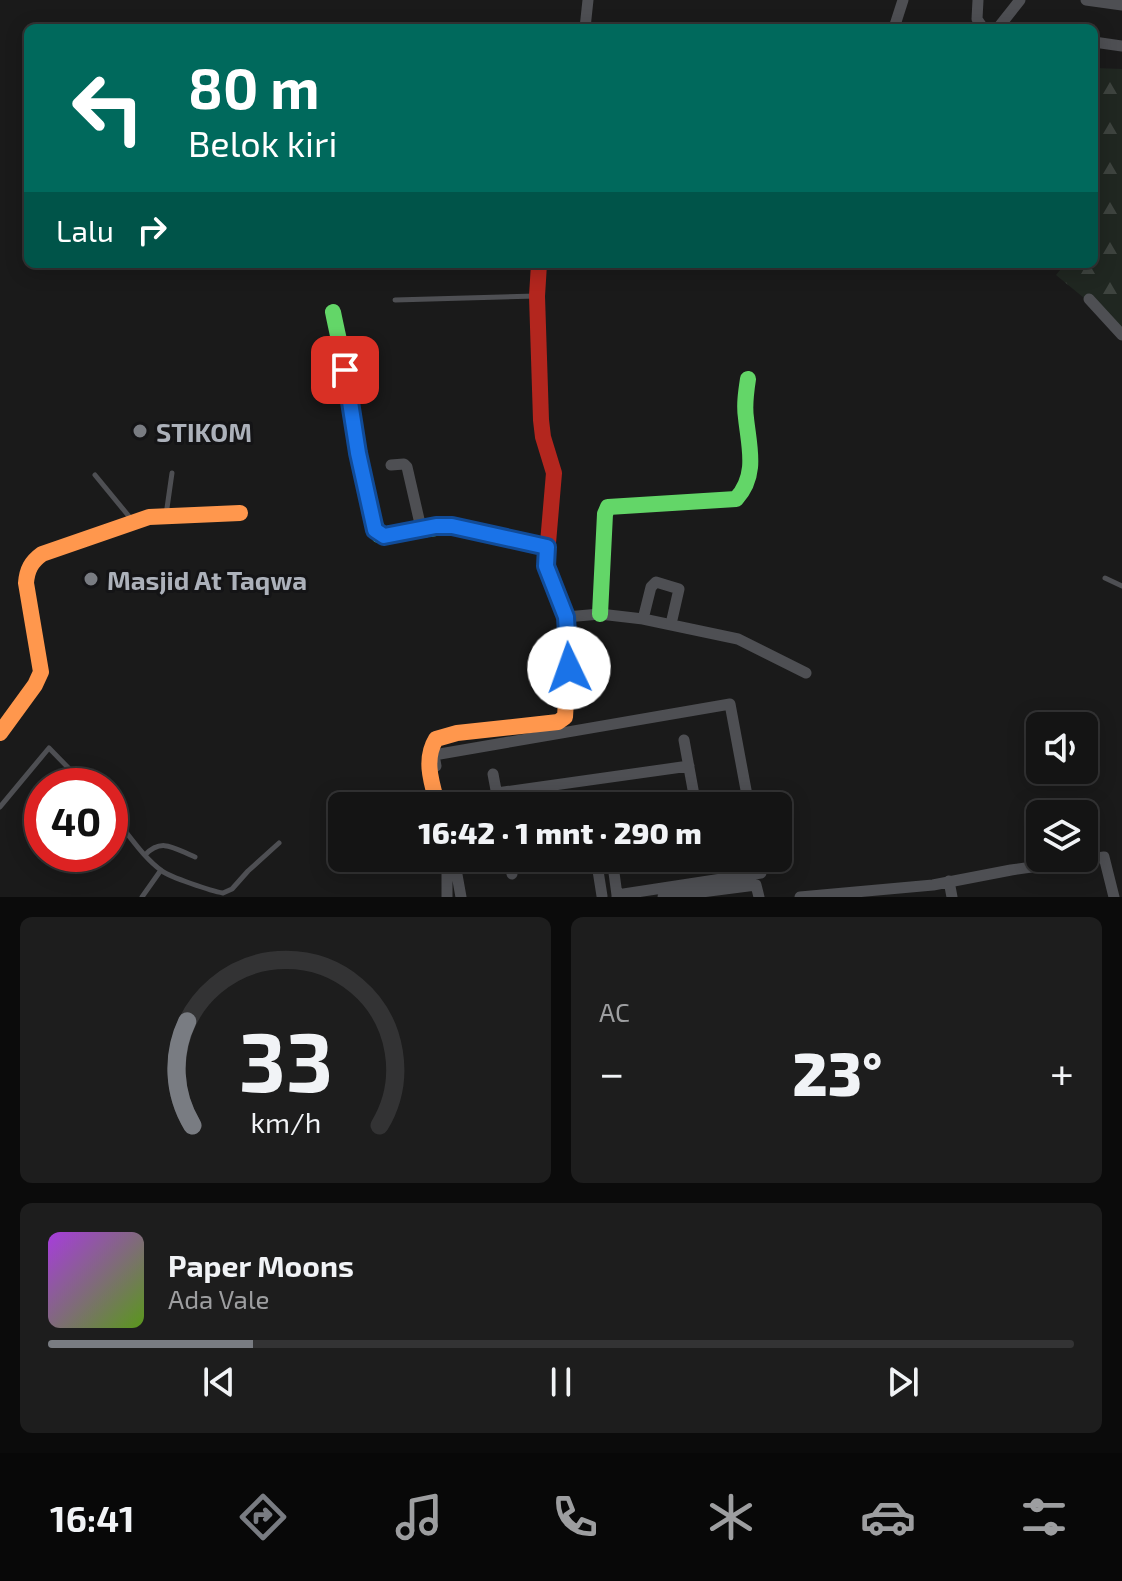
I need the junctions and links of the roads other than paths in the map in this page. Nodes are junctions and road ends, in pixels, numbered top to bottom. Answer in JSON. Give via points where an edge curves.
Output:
{"nodes":[{"id":1,"x":588,"y":0,"type":"edge"},
{"id":2,"x":903,"y":0,"type":"edge"},
{"id":3,"x":978,"y":0,"type":"edge"},
{"id":4,"x":1020,"y":0,"type":"edge"},
{"id":5,"x":1086,"y":0,"type":"edge"},
{"id":6,"x":1122,"y":5,"type":"edge"},
{"id":7,"x":585,"y":24,"type":"edge"},
{"id":8,"x":895,"y":24,"type":"edge"},
{"id":9,"x":980,"y":24,"type":"edge"},
{"id":10,"x":1001,"y":24,"type":"edge"},
{"id":11,"x":1098,"y":43,"type":"edge"},
{"id":12,"x":1122,"y":46,"type":"edge"},
{"id":13,"x":539,"y":268,"type":"edge"},
{"id":14,"x":537,"y":296,"type":"junction"},
{"id":15,"x":1089,"y":299,"type":"dead end"},
{"id":16,"x":395,"y":300,"type":"dead end"},
{"id":17,"x":333,"y":312,"type":"dead end"},
{"id":18,"x":1122,"y":335,"type":"edge"},
{"id":19,"x":748,"y":379,"type":"dead end"},
{"id":20,"x":391,"y":465,"type":"dead end"},
{"id":21,"x":172,"y":473,"type":"dead end"},
{"id":22,"x":95,"y":475,"type":"dead end"},
{"id":23,"x":240,"y":513,"type":"dead end"},
{"id":24,"x":166,"y":516,"type":"junction"},
{"id":25,"x":132,"y":520,"type":"junction"},
{"id":26,"x":421,"y":528,"type":"junction"},
{"id":27,"x":547,"y":547,"type":"junction"},
{"id":28,"x":1105,"y":578,"type":"dead end"},
{"id":29,"x":1122,"y":586,"type":"edge"},
{"id":30,"x":600,"y":614,"type":"junction"},
{"id":31,"x":566,"y":617,"type":"junction"},
{"id":32,"x":643,"y":619,"type":"junction"},
{"id":33,"x":671,"y":624,"type":"junction"},
{"id":34,"x":806,"y":673,"type":"dead end"},
{"id":35,"x":2,"y":725,"type":"edge"},
{"id":36,"x":684,"y":740,"type":"dead end"},
{"id":37,"x":689,"y":766,"type":"junction"},
{"id":38,"x":32,"y":768,"type":"edge"},
{"id":39,"x":68,"y":768,"type":"edge"},
{"id":40,"x":493,"y":774,"type":"dead end"},
{"id":41,"x":24,"y":778,"type":"edge"},
{"id":42,"x":437,"y":792,"type":"edge"},
{"id":43,"x":439,"y":792,"type":"edge"},
{"id":44,"x":496,"y":792,"type":"edge"},
{"id":45,"x":543,"y":792,"type":"edge"},
{"id":46,"x":694,"y":792,"type":"edge"},
{"id":47,"x":746,"y":792,"type":"edge"},
{"id":48,"x":0,"y":807,"type":"edge"},
{"id":49,"x":128,"y":835,"type":"edge"},
{"id":50,"x":279,"y":843,"type":"dead end"},
{"id":51,"x":145,"y":855,"type":"junction"},
{"id":52,"x":195,"y":857,"type":"dead end"},
{"id":53,"x":161,"y":870,"type":"junction"},
{"id":54,"x":447,"y":872,"type":"edge"},
{"id":55,"x":457,"y":872,"type":"edge"},
{"id":56,"x":598,"y":872,"type":"edge"},
{"id":57,"x":761,"y":872,"type":"edge"},
{"id":58,"x":949,"y":881,"type":"junction"},
{"id":59,"x":616,"y":891,"type":"edge"},
{"id":60,"x":600,"y":894,"type":"edge"},
{"id":61,"x":142,"y":897,"type":"edge"},
{"id":62,"x":447,"y":897,"type":"edge"},
{"id":63,"x":461,"y":897,"type":"edge"},
{"id":64,"x":663,"y":897,"type":"edge"},
{"id":65,"x":759,"y":897,"type":"edge"},
{"id":66,"x":800,"y":897,"type":"edge"},
{"id":67,"x":952,"y":897,"type":"edge"},
{"id":68,"x":1114,"y":897,"type":"edge"}],
"edges":[{"from":1,"to":7,"type":"street"},
{"from":2,"to":8,"type":"street"},
{"from":3,"to":9,"type":"street"},
{"from":4,"to":10,"type":"street"},
{"from":5,"to":6,"type":"street"},
{"from":11,"to":12,"type":"street"},
{"from":13,"to":14,"type":"street"},
{"from":14,"to":16,"type":"lane"},
{"from":14,"to":27,"type":"street","via":[[541,420],[555,487]]},
{"from":15,"to":18,"type":"street"},
{"from":17,"to":26,"type":"street","via":[[375,530],[384,536]]},
{"from":19,"to":30,"type":"street","via":[[745,404],[752,466],[741,496],[608,507]]},
{"from":20,"to":26,"type":"street","via":[[407,467]]},
{"from":21,"to":24,"type":"lane"},
{"from":22,"to":25,"type":"lane"},
{"from":23,"to":24,"type":"street"},
{"from":24,"to":25,"type":"street"},
{"from":25,"to":35,"type":"street","via":[[33,560],[26,583],[41,672]]},
{"from":26,"to":27,"type":"street","via":[[452,526]]},
{"from":27,"to":31,"type":"street","via":[[546,566]]},
{"from":28,"to":29,"type":"lane"},
{"from":30,"to":31,"type":"street"},
{"from":30,"to":32,"type":"street"},
{"from":31,"to":42,"type":"street","via":[[565,717],[542,725],[436,739],[429,762]]},
{"from":32,"to":33,"type":"street"},
{"from":32,"to":33,"type":"street","via":[[656,582],[679,589]]},
{"from":33,"to":34,"type":"street","via":[[747,642]]},
{"from":36,"to":37,"type":"street"},
{"from":37,"to":45,"type":"street"},
{"from":37,"to":46,"type":"street"},
{"from":38,"to":39,"type":"lane","via":[[49,748]]},
{"from":40,"to":44,"type":"street"},
{"from":41,"to":48,"type":"lane"},
{"from":43,"to":47,"type":"street","via":[[434,755],[730,704]]},
{"from":49,"to":51,"type":"lane"},
{"from":50,"to":53,"type":"lane","via":[[223,893]]},
{"from":51,"to":52,"type":"lane","via":[[160,844]]},
{"from":51,"to":53,"type":"lane"},
{"from":53,"to":61,"type":"lane"},
{"from":54,"to":62,"type":"street"},
{"from":55,"to":63,"type":"street"},
{"from":56,"to":60,"type":"street"},
{"from":57,"to":59,"type":"street"},
{"from":58,"to":66,"type":"street"},
{"from":58,"to":67,"type":"street"},
{"from":58,"to":68,"type":"street","via":[[1104,857]]},
{"from":59,"to":60,"type":"street"},
{"from":64,"to":65,"type":"street","via":[[756,885]]}]}
